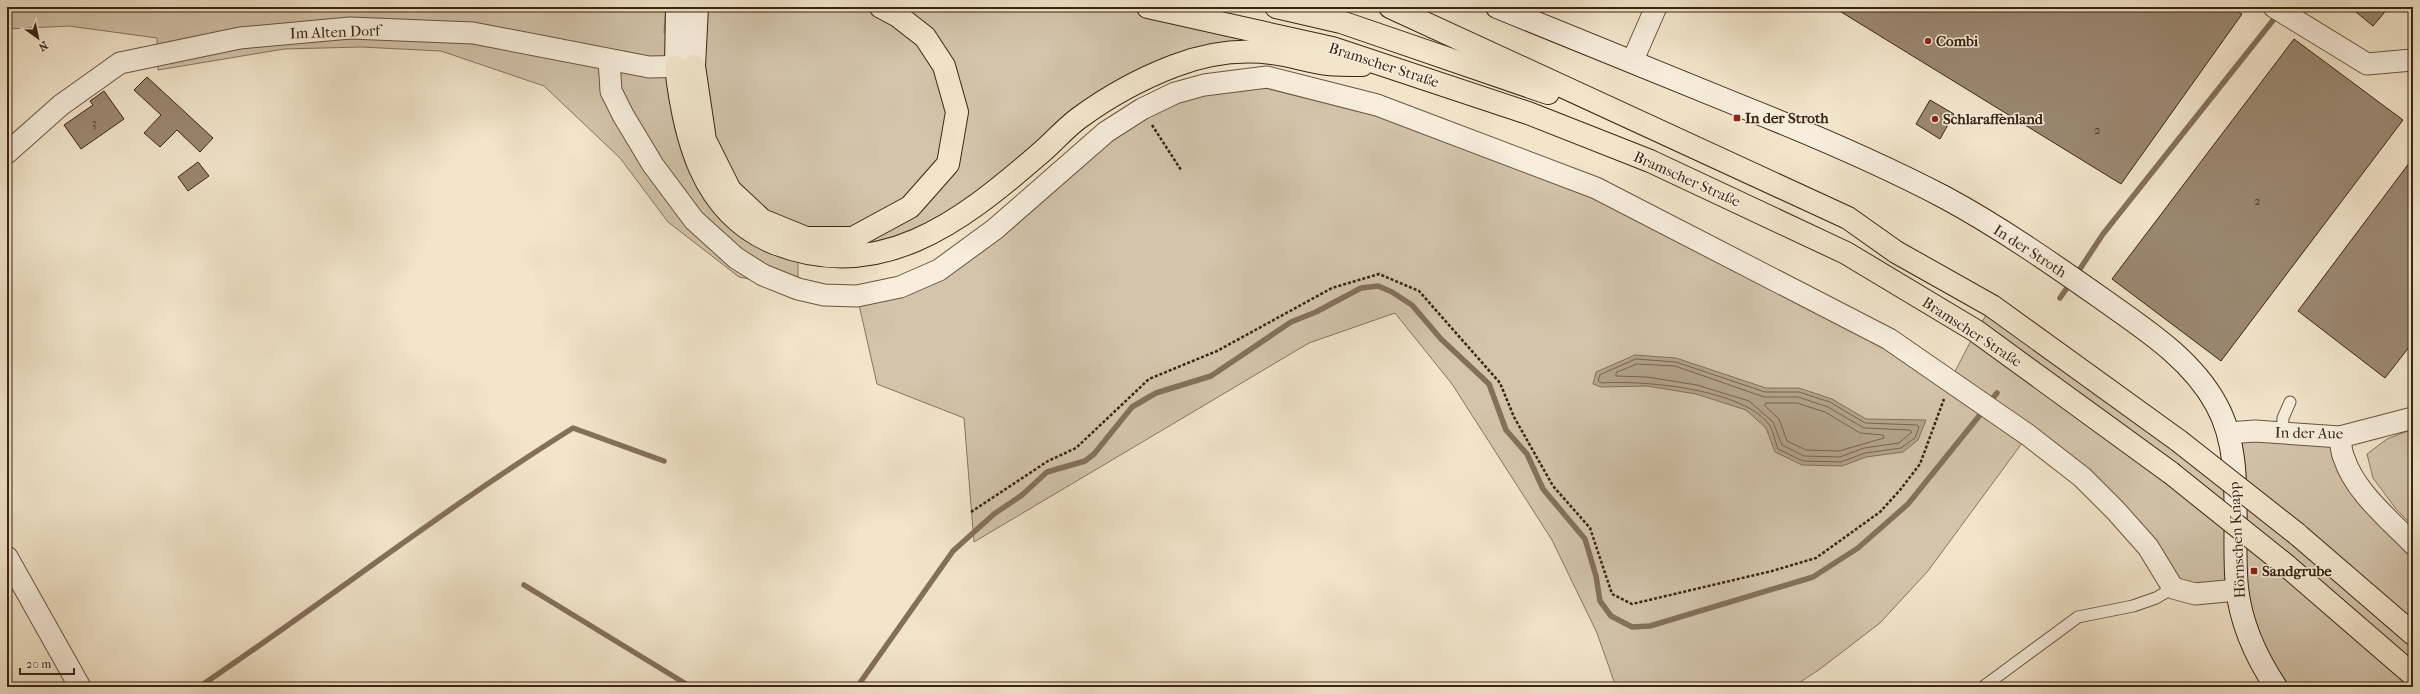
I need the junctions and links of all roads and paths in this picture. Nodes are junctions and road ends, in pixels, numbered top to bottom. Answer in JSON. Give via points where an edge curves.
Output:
{"nodes":[{"id":1,"x":677,"y":7,"type":"edge"},
{"id":2,"x":697,"y":7,"type":"edge"},
{"id":3,"x":881,"y":7,"type":"edge"},
{"id":4,"x":1148,"y":7,"type":"edge"},
{"id":5,"x":1276,"y":7,"type":"edge"},
{"id":6,"x":1390,"y":7,"type":"edge"},
{"id":7,"x":1497,"y":7,"type":"edge"},
{"id":8,"x":1656,"y":7,"type":"edge"},
{"id":9,"x":2279,"y":11,"type":"edge"},
{"id":10,"x":685,"y":30,"type":"junction"},
{"id":11,"x":609,"y":60,"type":"junction"},
{"id":12,"x":2412,"y":60,"type":"edge"},
{"id":13,"x":1632,"y":62,"type":"junction"},
{"id":14,"x":685,"y":66,"type":"junction"},
{"id":15,"x":1390,"y":66,"type":"junction"},
{"id":16,"x":1142,"y":109,"type":"junction"},
{"id":17,"x":1665,"y":132,"type":"junction"},
{"id":18,"x":7,"y":153,"type":"edge"},
{"id":19,"x":1181,"y":170,"type":"dead end"},
{"id":20,"x":1950,"y":381,"type":"junction"},
{"id":21,"x":2290,"y":402,"type":"dead end"},
{"id":22,"x":2413,"y":418,"type":"edge"},
{"id":23,"x":2228,"y":433,"type":"junction"},
{"id":24,"x":2282,"y":433,"type":"junction"},
{"id":25,"x":2340,"y":437,"type":"junction"},
{"id":26,"x":971,"y":512,"type":"dead end"},
{"id":27,"x":2413,"y":544,"type":"edge"},
{"id":28,"x":7,"y":557,"type":"edge"},
{"id":29,"x":2173,"y":588,"type":"junction"},
{"id":30,"x":2238,"y":590,"type":"junction"},
{"id":31,"x":2413,"y":634,"type":"edge"},
{"id":32,"x":2413,"y":675,"type":"edge"},
{"id":33,"x":80,"y":687,"type":"edge"},
{"id":34,"x":1983,"y":687,"type":"edge"},
{"id":35,"x":2276,"y":687,"type":"edge"}],
"edges":[{"from":1,"to":10,"type":"street"},
{"from":2,"to":10,"type":"street"},
{"from":3,"to":14,"type":"highway","via":[[898,16],[924,37],[944,66],[957,112],[948,164],[910,207],[853,238],[806,238],[762,220],[730,190],[705,140]]},
{"from":4,"to":15,"type":"highway","name":"Bramscher Straße","via":[[1332,48]]},
{"from":5,"to":17,"type":"highway","via":[[1341,22]]},
{"from":6,"to":17,"type":"highway"},
{"from":7,"to":13,"type":"street","name":"In der Stroth"},
{"from":8,"to":13,"type":"street"},
{"from":9,"to":12,"type":"street","via":[[2367,64]]},
{"from":10,"to":14,"type":"street"},
{"from":11,"to":14,"type":"street","name":"Im Alten Dorf","via":[[649,67]]},
{"from":11,"to":16,"type":"street","via":[[611,91],[624,116],[653,165],[694,220],[736,258],[763,275],[798,289],[824,295],[856,296],[900,287],[939,270],[995,229],[1106,132]]},
{"from":11,"to":18,"type":"street","name":"Im Alten Dorf","via":[[474,33],[350,28],[240,38],[120,63],[61,105]]},
{"from":13,"to":23,"type":"street","name":"In der Stroth","via":[[1820,138],[1946,198],[2073,279],[2178,357],[2200,380],[2217,406]]},
{"from":14,"to":15,"type":"highway","via":[[681,111],[690,148],[706,182],[731,214],[762,238],[798,252],[839,258],[881,253],[930,234],[965,214],[1078,119],[1122,89],[1176,65],[1227,52],[1272,52],[1328,64]]},
{"from":15,"to":32,"type":"highway","name":"Bramscher Straße","bridge":true,"via":[[1528,113],[1650,161],[1846,253],[1976,331],[2171,473],[2286,566]]},
{"from":16,"to":19,"type":"path"},
{"from":16,"to":20,"type":"street","via":[[1175,93],[1204,85],[1267,77],[1377,105],[1596,188],[1888,339]]},
{"from":17,"to":31,"type":"highway","bridge":true,"via":[[1848,218],[1896,252],[1992,306],[2179,441],[2297,534]]},
{"from":20,"to":26,"type":"path","via":[[1920,464],[1880,512],[1816,558],[1632,604],[1612,594],[1590,528],[1554,486],[1514,417],[1500,383],[1419,291],[1379,274],[1332,288],[1217,351],[1149,379],[1076,448],[1048,461]]},
{"from":20,"to":29,"type":"street","via":[[2082,478],[2148,547]]},
{"from":21,"to":24,"type":"lane","via":[[2283,418]]},
{"from":22,"to":25,"type":"street","name":"In der Aue"},
{"from":23,"to":24,"type":"street","name":"In der Aue"},
{"from":23,"to":30,"type":"street","name":"Hörnschen Knapp","via":[[2236,513]]},
{"from":24,"to":25,"type":"street","name":"In der Aue"},
{"from":25,"to":27,"type":"street","via":[[2343,458],[2353,477],[2370,500]]},
{"from":28,"to":33,"type":"street"},
{"from":29,"to":30,"type":"street","via":[[2194,594]]},
{"from":29,"to":34,"type":"lane","via":[[2156,598],[2133,606],[2078,617]]},
{"from":30,"to":35,"type":"street","name":"Hörnschen Knapp","via":[[2248,636],[2262,666]]}]}
